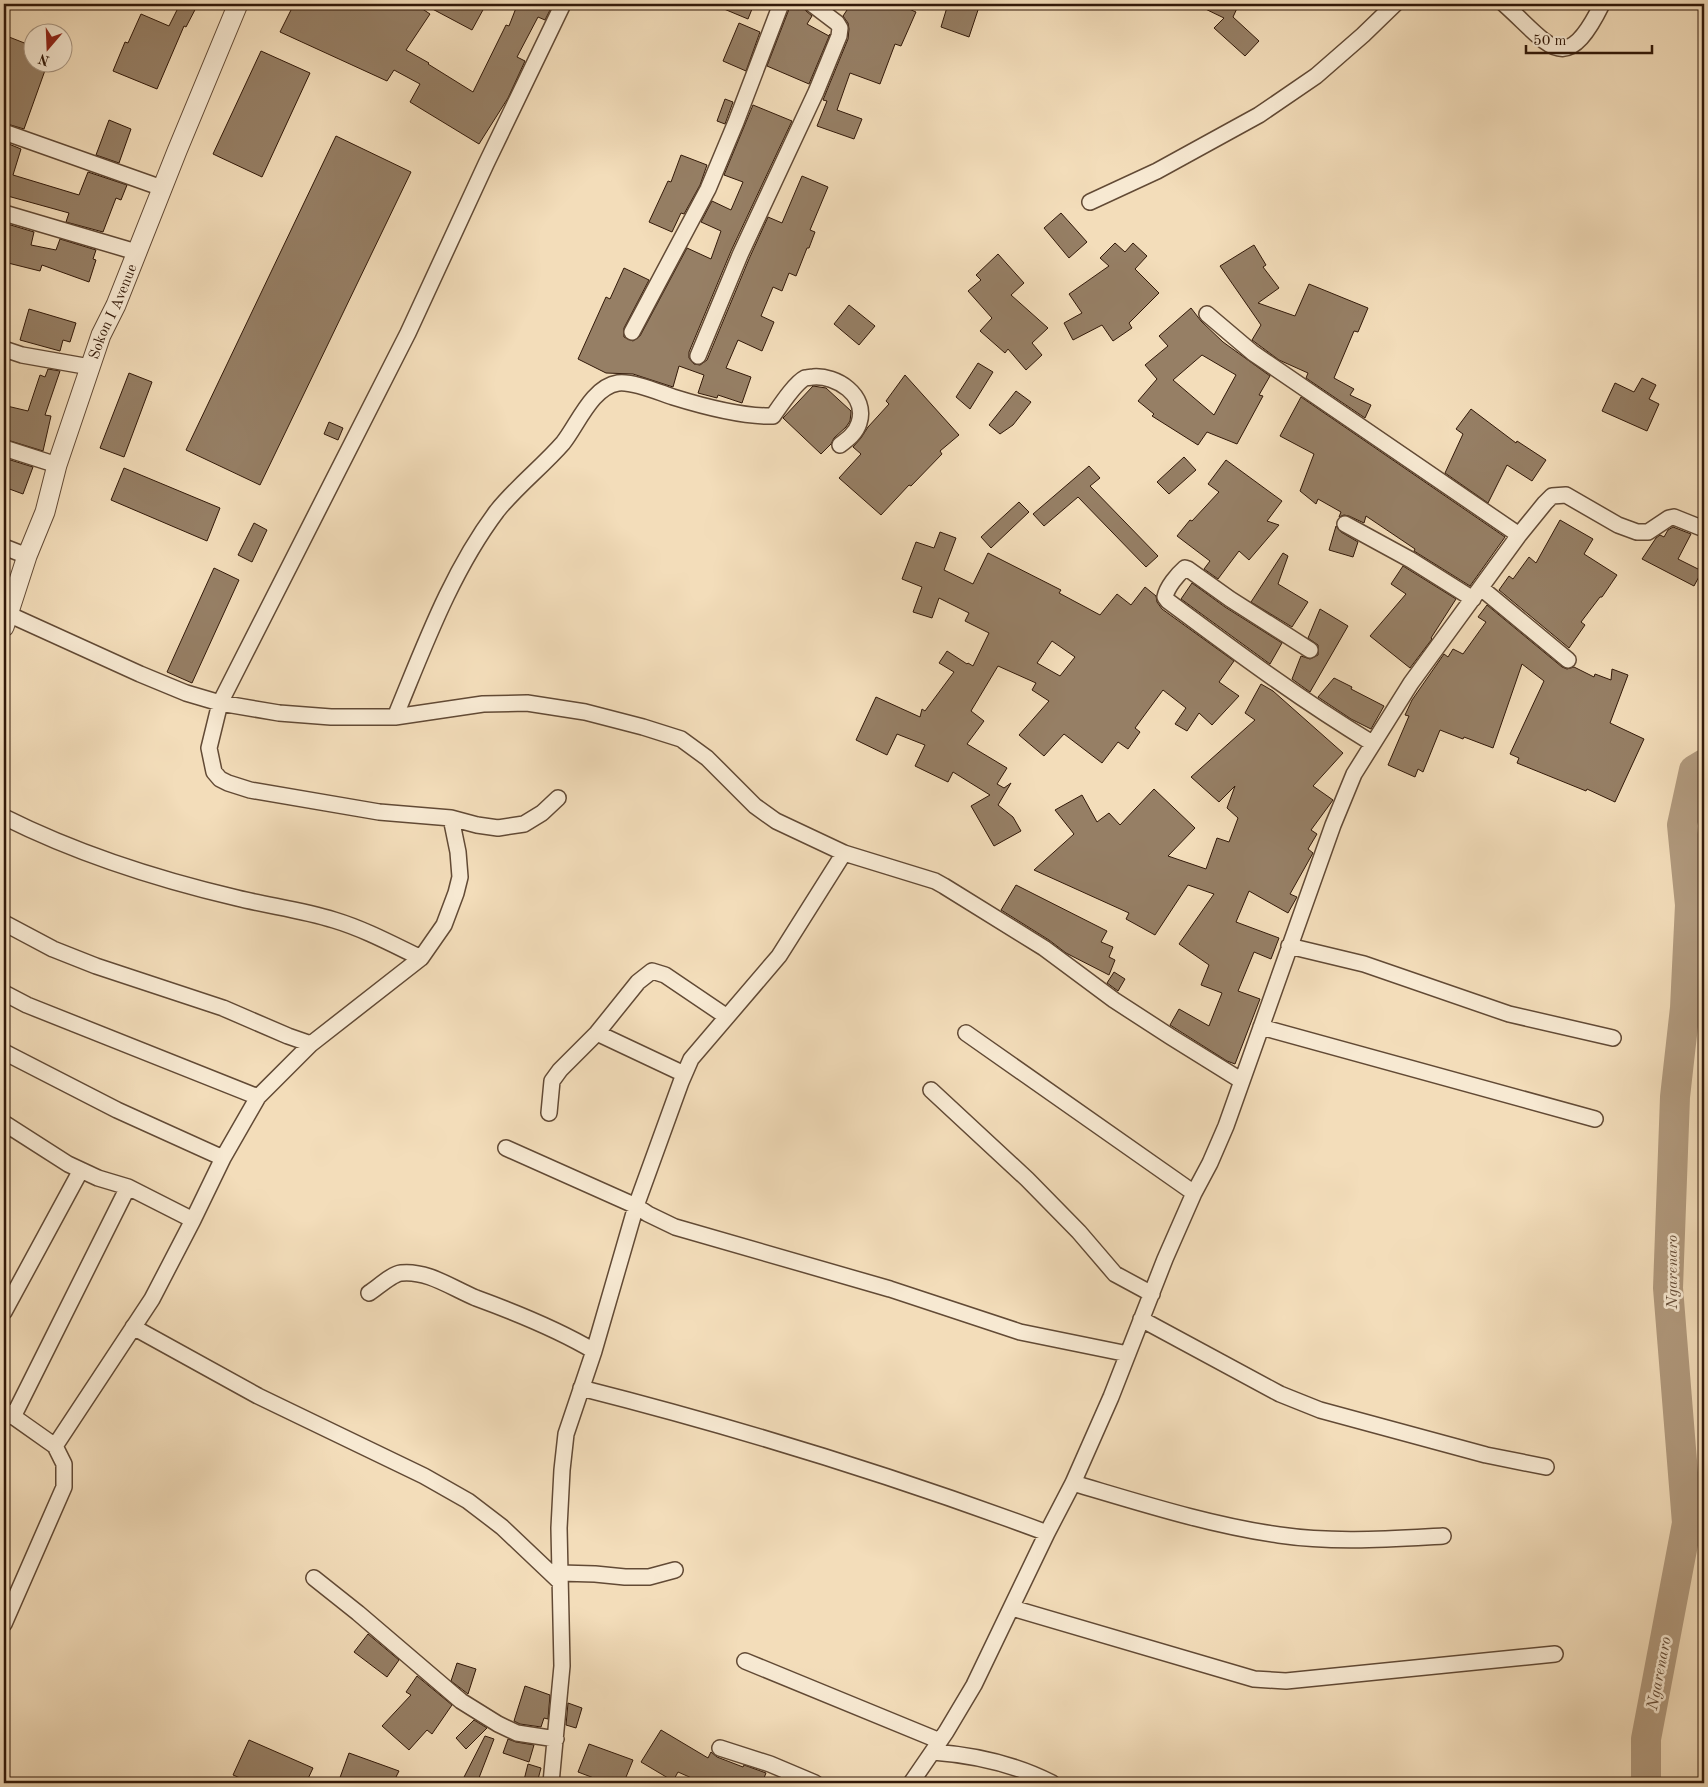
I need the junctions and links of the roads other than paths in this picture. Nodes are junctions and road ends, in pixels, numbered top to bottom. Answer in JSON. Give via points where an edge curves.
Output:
{"nodes":[{"id":1,"x":238,"y":4,"type":"edge"},
{"id":2,"x":563,"y":4,"type":"edge"},
{"id":3,"x":781,"y":4,"type":"edge"},
{"id":4,"x":812,"y":4,"type":"edge"},
{"id":5,"x":1395,"y":4,"type":"edge"},
{"id":6,"x":1504,"y":4,"type":"edge"},
{"id":7,"x":1602,"y":4,"type":"edge"},
{"id":8,"x":4,"y":132,"type":"edge"},
{"id":9,"x":162,"y":188,"type":"junction"},
{"id":10,"x":1090,"y":202,"type":"dead end"},
{"id":11,"x":4,"y":213,"type":"edge"},
{"id":12,"x":136,"y":252,"type":"junction"},
{"id":13,"x":1207,"y":314,"type":"dead end"},
{"id":14,"x":632,"y":332,"type":"dead end"},
{"id":15,"x":4,"y":349,"type":"edge"},
{"id":16,"x":698,"y":356,"type":"dead end"},
{"id":17,"x":90,"y":367,"type":"junction"},
{"id":18,"x":840,"y":445,"type":"dead end"},
{"id":19,"x":4,"y":448,"type":"edge"},
{"id":20,"x":57,"y":465,"type":"junction"},
{"id":21,"x":1345,"y":524,"type":"dead end"},
{"id":22,"x":1704,"y":529,"type":"edge"},
{"id":23,"x":1518,"y":535,"type":"junction"},
{"id":24,"x":4,"y":547,"type":"edge"},
{"id":25,"x":27,"y":556,"type":"junction"},
{"id":26,"x":1477,"y":594,"type":"junction"},
{"id":27,"x":6,"y":620,"type":"edge"},
{"id":28,"x":1310,"y":650,"type":"dead end"},
{"id":29,"x":1568,"y":660,"type":"dead end"},
{"id":30,"x":220,"y":703,"type":"junction"},
{"id":31,"x":395,"y":717,"type":"junction"},
{"id":32,"x":1372,"y":743,"type":"junction"},
{"id":33,"x":558,"y":798,"type":"dead end"},
{"id":34,"x":4,"y":817,"type":"edge"},
{"id":35,"x":451,"y":818,"type":"junction"},
{"id":36,"x":844,"y":853,"type":"junction"},
{"id":37,"x":4,"y":923,"type":"edge"},
{"id":38,"x":1289,"y":946,"type":"junction"},
{"id":39,"x":421,"y":958,"type":"junction"},
{"id":40,"x":4,"y":993,"type":"edge"},
{"id":41,"x":727,"y":1017,"type":"junction"},
{"id":42,"x":1261,"y":1027,"type":"junction"},
{"id":43,"x":597,"y":1033,"type":"junction"},
{"id":44,"x":966,"y":1033,"type":"dead end"},
{"id":45,"x":1613,"y":1038,"type":"dead end"},
{"id":46,"x":312,"y":1044,"type":"junction"},
{"id":47,"x":4,"y":1052,"type":"edge"},
{"id":48,"x":684,"y":1074,"type":"junction"},
{"id":49,"x":1242,"y":1080,"type":"junction"},
{"id":50,"x":931,"y":1090,"type":"dead end"},
{"id":51,"x":258,"y":1097,"type":"junction"},
{"id":52,"x":549,"y":1113,"type":"dead end"},
{"id":53,"x":1596,"y":1119,"type":"dead end"},
{"id":54,"x":4,"y":1123,"type":"edge"},
{"id":55,"x":506,"y":1148,"type":"dead end"},
{"id":56,"x":223,"y":1158,"type":"junction"},
{"id":57,"x":80,"y":1170,"type":"junction"},
{"id":58,"x":128,"y":1188,"type":"junction"},
{"id":59,"x":1194,"y":1193,"type":"junction"},
{"id":60,"x":636,"y":1206,"type":"junction"},
{"id":61,"x":193,"y":1220,"type":"junction"},
{"id":62,"x":369,"y":1293,"type":"dead end"},
{"id":63,"x":1152,"y":1294,"type":"junction"},
{"id":64,"x":4,"y":1312,"type":"edge"},
{"id":65,"x":1141,"y":1319,"type":"junction"},
{"id":66,"x":133,"y":1327,"type":"junction"},
{"id":67,"x":594,"y":1351,"type":"junction"},
{"id":68,"x":1128,"y":1354,"type":"junction"},
{"id":69,"x":581,"y":1388,"type":"junction"},
{"id":70,"x":9,"y":1414,"type":"edge"},
{"id":71,"x":55,"y":1446,"type":"junction"},
{"id":72,"x":1546,"y":1467,"type":"dead end"},
{"id":73,"x":1072,"y":1483,"type":"junction"},
{"id":74,"x":1047,"y":1533,"type":"junction"},
{"id":75,"x":1443,"y":1536,"type":"dead end"},
{"id":76,"x":675,"y":1570,"type":"dead end"},
{"id":77,"x":560,"y":1577,"type":"junction"},
{"id":78,"x":314,"y":1578,"type":"dead end"},
{"id":79,"x":1012,"y":1608,"type":"junction"},
{"id":80,"x":4,"y":1624,"type":"edge"},
{"id":81,"x":1554,"y":1654,"type":"dead end"},
{"id":82,"x":745,"y":1661,"type":"dead end"},
{"id":83,"x":556,"y":1738,"type":"junction"},
{"id":84,"x":936,"y":1746,"type":"junction"},
{"id":85,"x":720,"y":1748,"type":"dead end"},
{"id":86,"x":552,"y":1783,"type":"edge"},
{"id":87,"x":815,"y":1783,"type":"edge"},
{"id":88,"x":911,"y":1783,"type":"edge"},
{"id":89,"x":1052,"y":1783,"type":"edge"}],
"edges":[{"from":1,"to":9,"type":"street","name":"Sokon I Avenue"},
{"from":2,"to":30,"type":"street","via":[[408,333]]},
{"from":3,"to":14,"type":"street","via":[[708,189]]},
{"from":4,"to":16,"type":"street","via":[[837,23],[839,36]]},
{"from":5,"to":10,"type":"street","via":[[1316,76],[1259,116],[1157,171]]},
{"from":6,"to":7,"type":"street","via":[[1547,44],[1559,50],[1570,48],[1580,40]]},
{"from":8,"to":9,"type":"street"},
{"from":9,"to":12,"type":"street","name":"Sokon I Avenue"},
{"from":11,"to":12,"type":"street"},
{"from":12,"to":17,"type":"street","name":"Sokon I Avenue"},
{"from":13,"to":23,"type":"street","via":[[1253,353]]},
{"from":15,"to":17,"type":"street"},
{"from":17,"to":20,"type":"street","name":"Sokon I Avenue"},
{"from":18,"to":31,"type":"street","via":[[852,435],[859,423],[858,401],[838,381],[822,376],[805,378],[773,416],[727,410],[643,386],[617,383],[597,393],[563,442],[520,484],[479,538],[454,581]]},
{"from":19,"to":20,"type":"street"},
{"from":20,"to":25,"type":"street","name":"Sokon I Avenue","via":[[45,512]]},
{"from":21,"to":26,"type":"street"},
{"from":22,"to":23,"type":"street","via":[[1674,517],[1648,532],[1637,532],[1618,525],[1566,495],[1552,496]]},
{"from":23,"to":26,"type":"street"},
{"from":24,"to":25,"type":"street"},
{"from":25,"to":27,"type":"street","name":"Sokon I Avenue"},
{"from":26,"to":29,"type":"street"},
{"from":26,"to":32,"type":"street","via":[[1411,683]]},
{"from":27,"to":30,"type":"street","via":[[186,693]]},
{"from":28,"to":32,"type":"street","via":[[1188,569],[1182,571],[1166,592],[1168,602],[1315,707]]},
{"from":30,"to":31,"type":"street","via":[[279,713]]},
{"from":30,"to":35,"type":"street","via":[[209,748],[214,772],[228,783],[370,811]]},
{"from":31,"to":36,"type":"street","via":[[483,704],[527,703],[585,712],[643,727],[681,739],[707,758],[755,806],[776,821]]},
{"from":32,"to":38,"type":"street","via":[[1354,774],[1333,825]]},
{"from":33,"to":35,"type":"street","via":[[524,824],[498,828]]},
{"from":34,"to":39,"type":"street","via":[[112,863],[157,878],[336,920]]},
{"from":35,"to":39,"type":"street","via":[[460,878],[444,925]]},
{"from":36,"to":41,"type":"street","via":[[779,956]]},
{"from":36,"to":49,"type":"street","via":[[944,886],[1044,948],[1114,1000]]},
{"from":37,"to":46,"type":"street","via":[[96,966],[223,1008]]},
{"from":38,"to":42,"type":"street"},
{"from":38,"to":45,"type":"street","via":[[1364,964],[1509,1014]]},
{"from":39,"to":46,"type":"street"},
{"from":40,"to":51,"type":"street"},
{"from":41,"to":43,"type":"street","via":[[665,975],[652,971],[638,982]]},
{"from":41,"to":48,"type":"street","via":[[690,1059]]},
{"from":42,"to":49,"type":"street"},
{"from":42,"to":53,"type":"street"},
{"from":43,"to":48,"type":"street"},
{"from":43,"to":52,"type":"street","via":[[552,1081]]},
{"from":44,"to":59,"type":"street"},
{"from":46,"to":51,"type":"street"},
{"from":47,"to":56,"type":"street","via":[[117,1110]]},
{"from":48,"to":60,"type":"street"},
{"from":49,"to":59,"type":"street","via":[[1226,1126]]},
{"from":50,"to":63,"type":"street","via":[[1079,1232],[1115,1274]]},
{"from":51,"to":56,"type":"street"},
{"from":54,"to":57,"type":"street"},
{"from":55,"to":60,"type":"street"},
{"from":56,"to":61,"type":"street"},
{"from":57,"to":58,"type":"street"},
{"from":57,"to":64,"type":"street"},
{"from":58,"to":61,"type":"street"},
{"from":58,"to":70,"type":"street"},
{"from":59,"to":63,"type":"street"},
{"from":60,"to":67,"type":"street"},
{"from":60,"to":68,"type":"street","via":[[675,1227],[890,1289],[1020,1332]]},
{"from":61,"to":66,"type":"street","via":[[152,1299]]},
{"from":62,"to":67,"type":"street","via":[[398,1273],[412,1272],[570,1336]]},
{"from":63,"to":65,"type":"street"},
{"from":65,"to":68,"type":"street"},
{"from":65,"to":72,"type":"street","via":[[1280,1394],[1320,1410],[1486,1455]]},
{"from":66,"to":71,"type":"street"},
{"from":66,"to":77,"type":"street","via":[[258,1396],[424,1476],[468,1501]]},
{"from":67,"to":69,"type":"street"},
{"from":68,"to":73,"type":"street"},
{"from":69,"to":74,"type":"street","via":[[749,1434],[968,1504]]},
{"from":69,"to":77,"type":"street","via":[[564,1448],[558,1528]]},
{"from":70,"to":71,"type":"street"},
{"from":71,"to":80,"type":"street","via":[[64,1464],[64,1487]]},
{"from":73,"to":74,"type":"street"},
{"from":73,"to":75,"type":"street","via":[[1225,1526],[1280,1535],[1358,1541]]},
{"from":74,"to":79,"type":"street"},
{"from":76,"to":77,"type":"street","via":[[649,1577]]},
{"from":77,"to":83,"type":"street","via":[[562,1666]]},
{"from":78,"to":83,"type":"street","via":[[461,1701],[517,1733]]},
{"from":79,"to":81,"type":"street","via":[[1254,1679],[1286,1682]]},
{"from":79,"to":84,"type":"street","via":[[974,1685]]},
{"from":82,"to":84,"type":"street","via":[[903,1724]]},
{"from":83,"to":86,"type":"street"},
{"from":84,"to":88,"type":"street"},
{"from":84,"to":89,"type":"street","via":[[1004,1764]]},
{"from":85,"to":87,"type":"street"}]}
